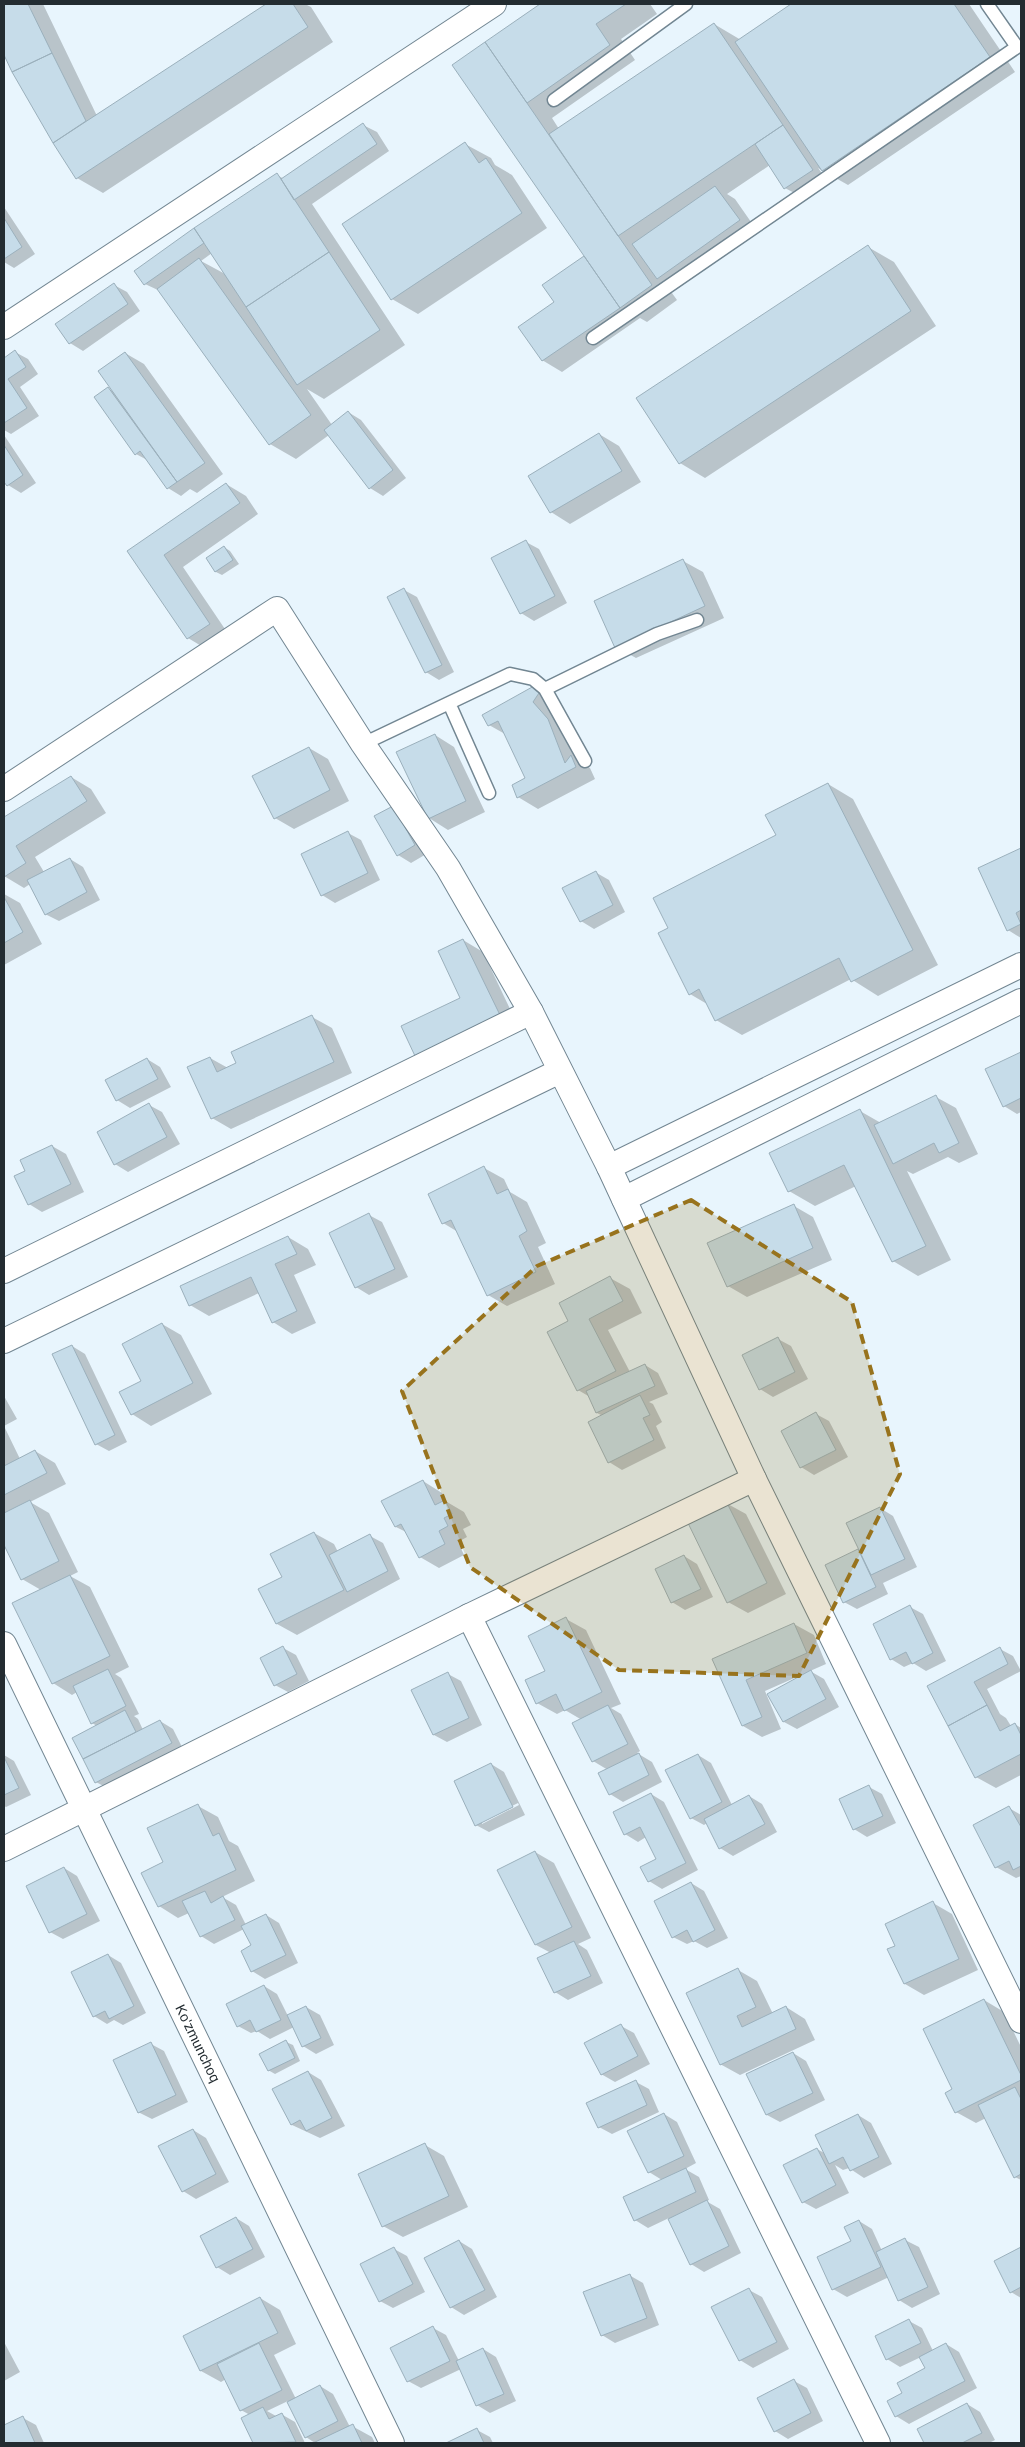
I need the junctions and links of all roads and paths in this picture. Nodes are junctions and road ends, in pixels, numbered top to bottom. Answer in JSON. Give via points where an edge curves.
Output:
{"nodes":[{"id":1,"x":494,"y":4,"type":"edge"},
{"id":2,"x":686,"y":4,"type":"edge"},
{"id":3,"x":986,"y":4,"type":"edge"},
{"id":4,"x":554,"y":100,"type":"dead end"},
{"id":5,"x":4,"y":327,"type":"edge"},
{"id":6,"x":593,"y":338,"type":"dead end"},
{"id":7,"x":697,"y":620,"type":"dead end"},
{"id":8,"x":545,"y":689,"type":"junction"},
{"id":9,"x":449,"y":703,"type":"junction"},
{"id":10,"x":363,"y":744,"type":"junction"},
{"id":11,"x":585,"y":761,"type":"dead end"},
{"id":12,"x":4,"y":789,"type":"edge"},
{"id":13,"x":490,"y":793,"type":"dead end"},
{"id":14,"x":1021,"y":965,"type":"edge"},
{"id":15,"x":1021,"y":1001,"type":"edge"},
{"id":16,"x":532,"y":1012,"type":"junction"},
{"id":17,"x":560,"y":1071,"type":"junction"},
{"id":18,"x":609,"y":1167,"type":"junction"},
{"id":19,"x":624,"y":1199,"type":"junction"},
{"id":20,"x":4,"y":1271,"type":"edge"},
{"id":21,"x":4,"y":1341,"type":"edge"},
{"id":22,"x":754,"y":1479,"type":"junction"},
{"id":23,"x":469,"y":1616,"type":"junction"},
{"id":24,"x":4,"y":1644,"type":"edge"},
{"id":25,"x":84,"y":1810,"type":"junction"},
{"id":26,"x":4,"y":1849,"type":"edge"},
{"id":27,"x":1021,"y":2021,"type":"edge"},
{"id":28,"x":392,"y":2443,"type":"edge"},
{"id":29,"x":878,"y":2443,"type":"edge"}],
"edges":[{"from":1,"to":5,"type":"street"},
{"from":2,"to":4,"type":"lane"},
{"from":3,"to":6,"type":"lane","via":[[1017,47]]},
{"from":7,"to":8,"type":"lane","via":[[657,634]]},
{"from":8,"to":9,"type":"lane","via":[[533,678],[510,674]]},
{"from":8,"to":11,"type":"lane"},
{"from":9,"to":10,"type":"lane"},
{"from":9,"to":13,"type":"lane"},
{"from":10,"to":12,"type":"street","via":[[276,608]]},
{"from":10,"to":16,"type":"street","via":[[448,868]]},
{"from":14,"to":18,"type":"street"},
{"from":15,"to":19,"type":"street"},
{"from":16,"to":17,"type":"street"},
{"from":16,"to":20,"type":"street"},
{"from":17,"to":18,"type":"street"},
{"from":17,"to":21,"type":"street"},
{"from":18,"to":19,"type":"street"},
{"from":19,"to":22,"type":"street"},
{"from":22,"to":23,"type":"street"},
{"from":22,"to":27,"type":"street"},
{"from":23,"to":25,"type":"street"},
{"from":23,"to":29,"type":"street"},
{"from":24,"to":25,"type":"street","name":"Ko'zmunchoq"},
{"from":25,"to":26,"type":"street"},
{"from":25,"to":28,"type":"street","name":"Ko'zmunchoq"}]}
